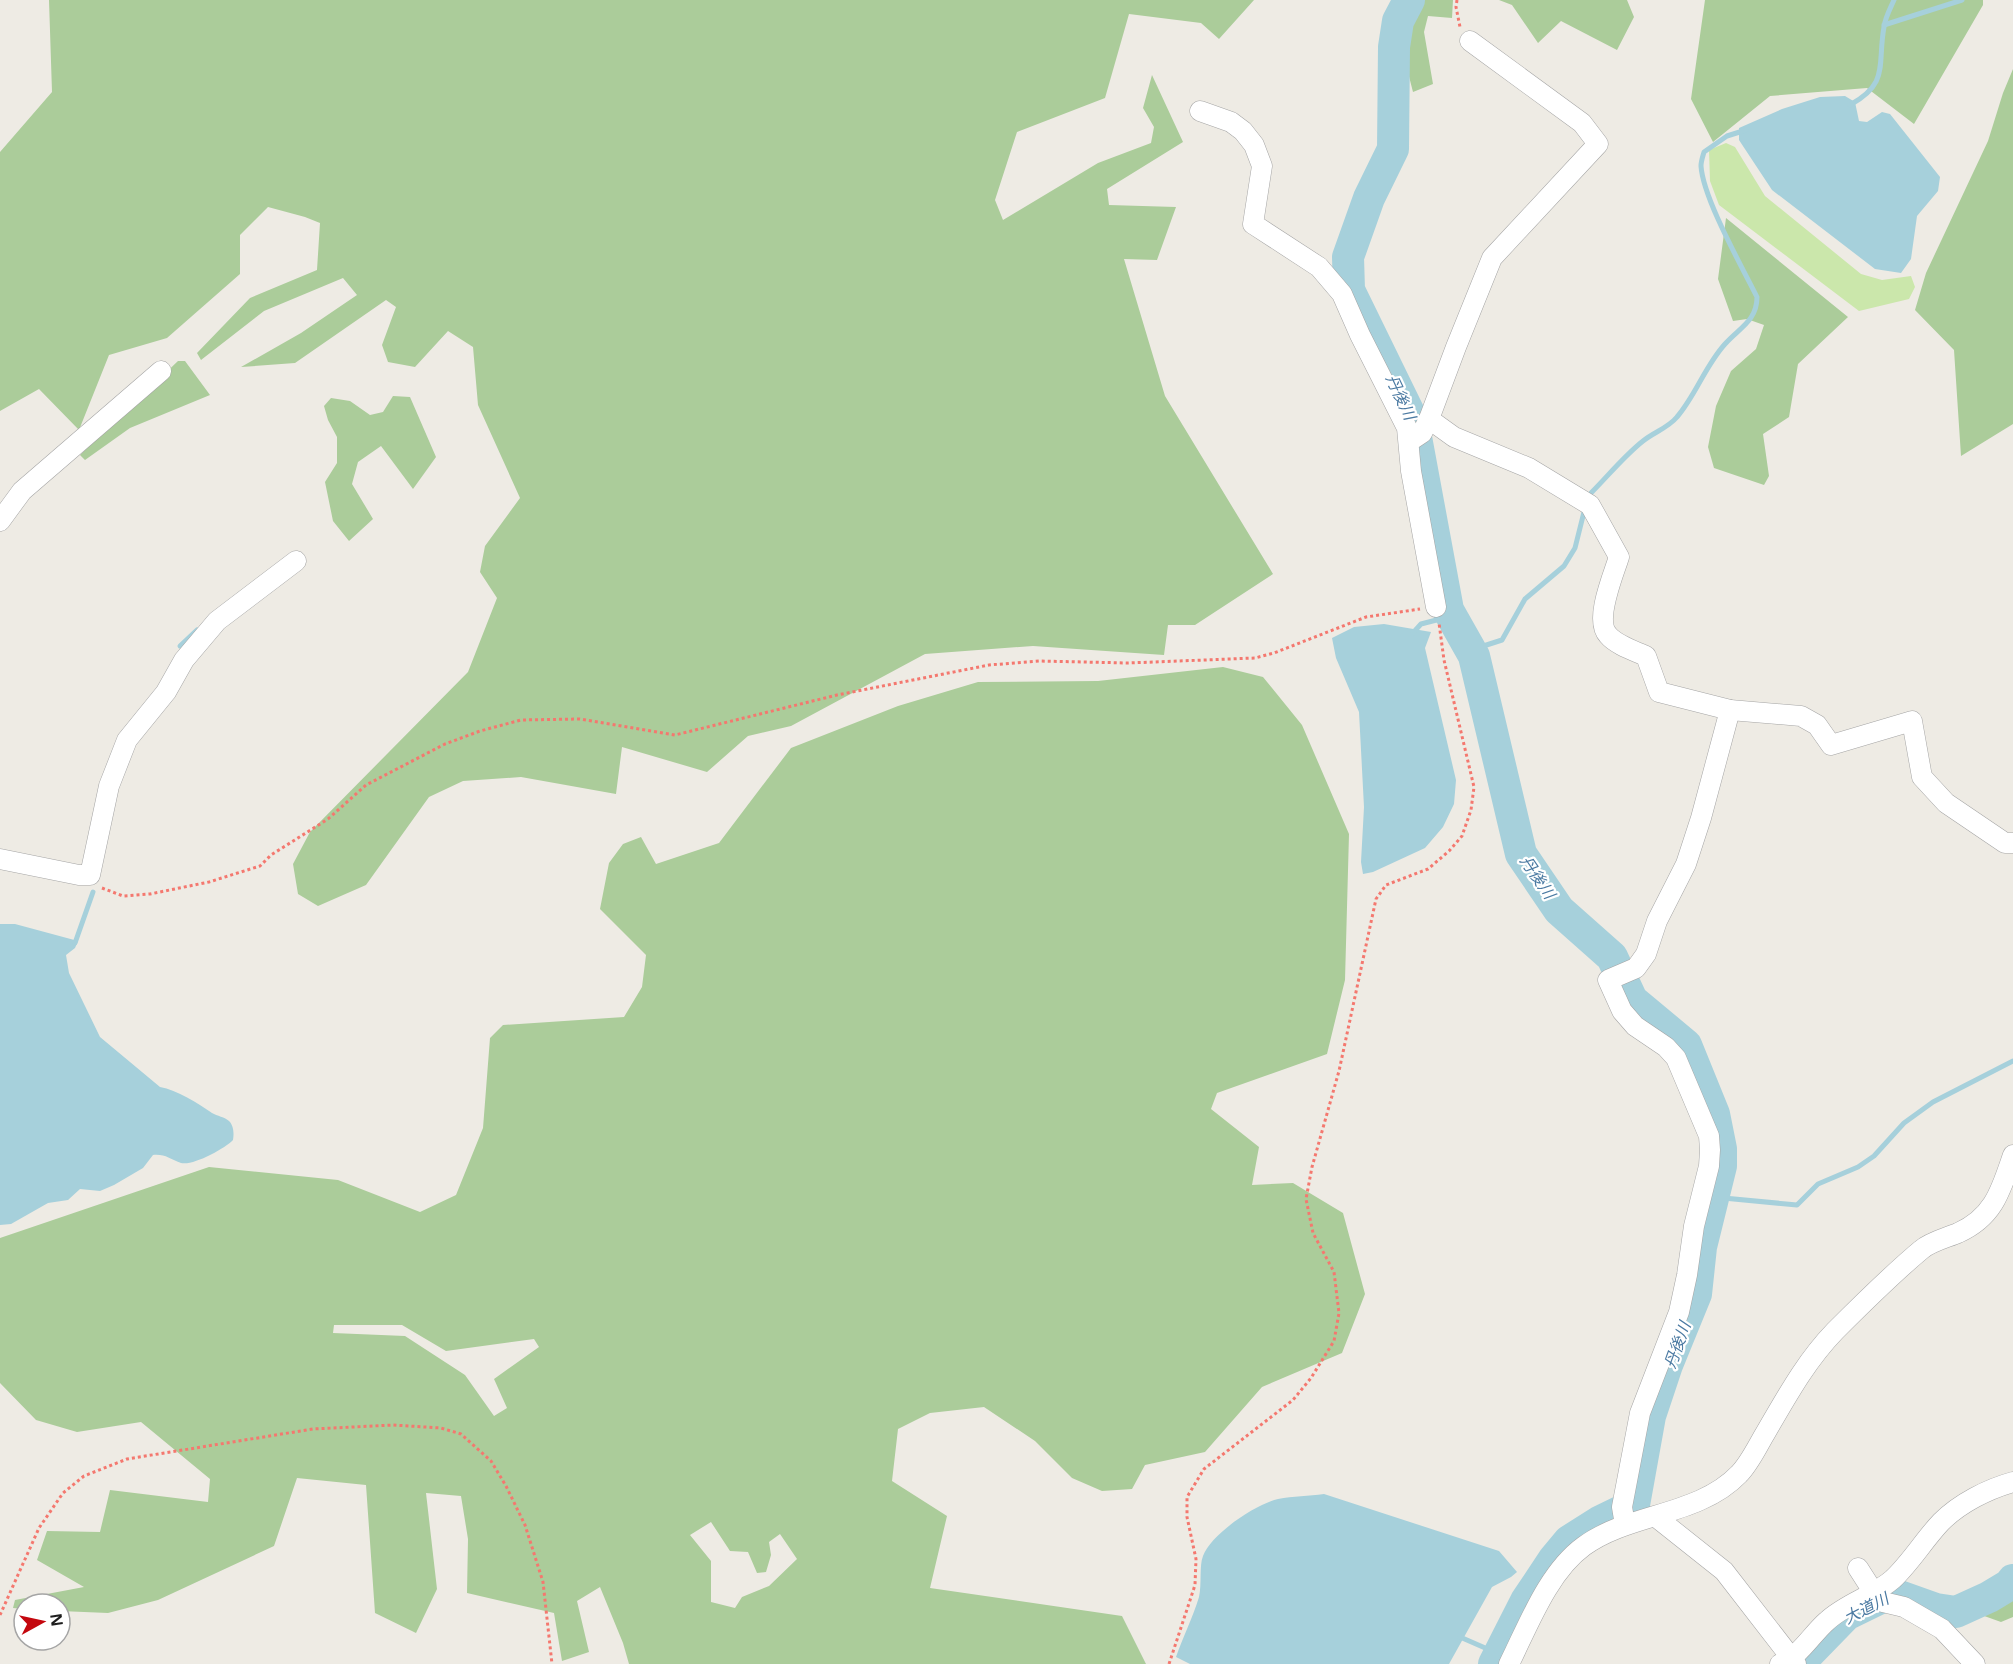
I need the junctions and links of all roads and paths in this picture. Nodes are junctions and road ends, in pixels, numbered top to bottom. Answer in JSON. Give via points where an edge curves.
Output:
{"nodes":[{"id":1,"x":1457,"y":0,"type":"edge"},
{"id":2,"x":1470,"y":41,"type":"joint"},
{"id":3,"x":1200,"y":111,"type":"dead end"},
{"id":4,"x":161,"y":371,"type":"dead end"},
{"id":5,"x":1419,"y":433,"type":"junction"},
{"id":6,"x":0,"y":521,"type":"edge"},
{"id":7,"x":296,"y":561,"type":"dead end"},
{"id":8,"x":1436,"y":607,"type":"joint"},
{"id":9,"x":1439,"y":626,"type":"dead end"},
{"id":10,"x":1730,"y":710,"type":"junction"},
{"id":11,"x":2013,"y":843,"type":"edge"},
{"id":12,"x":0,"y":859,"type":"edge"},
{"id":13,"x":90,"y":875,"type":"junction"},
{"id":14,"x":2013,"y":1155,"type":"edge"},
{"id":15,"x":2013,"y":1482,"type":"edge"},
{"id":16,"x":1624,"y":1516,"type":"junction"},
{"id":17,"x":1656,"y":1517,"type":"junction"},
{"id":18,"x":1858,"y":1568,"type":"dead end"},
{"id":19,"x":1879,"y":1597,"type":"junction"},
{"id":20,"x":0,"y":1615,"type":"edge"},
{"id":21,"x":1790,"y":1662,"type":"edge"},
{"id":22,"x":552,"y":1664,"type":"edge"},
{"id":23,"x":1169,"y":1664,"type":"edge"},
{"id":24,"x":1509,"y":1664,"type":"edge"},
{"id":25,"x":1975,"y":1664,"type":"edge"}],
"edges":[{"from":1,"to":2,"type":"path","via":[[1460,27]]},
{"from":2,"to":5,"type":"street","via":[[1582,123],[1598,144],[1492,258]]},
{"from":3,"to":5,"type":"street","via":[[1231,122],[1254,145],[1262,166],[1253,224],[1319,267],[1342,294],[1407,428]]},
{"from":4,"to":6,"type":"street","via":[[22,491]]},
{"from":5,"to":8,"type":"street","via":[[1411,471]]},
{"from":5,"to":10,"type":"street","via":[[1454,437],[1529,468],[1587,502],[1619,557],[1602,616],[1609,637],[1646,656],[1659,692]]},
{"from":7,"to":13,"type":"street","via":[[217,621],[127,740],[109,786]]},
{"from":8,"to":13,"type":"path","via":[[1366,617],[1255,658],[989,665],[837,695],[675,735],[580,719],[520,720],[445,744],[366,785],[328,819],[260,866],[209,882],[123,896],[98,886]]},
{"from":9,"to":23,"type":"path","via":[[1474,787],[1471,810],[1462,836],[1449,851],[1428,869],[1386,885],[1376,899],[1339,1071],[1306,1199],[1313,1233],[1334,1272],[1339,1313],[1334,1341],[1293,1400],[1204,1469],[1187,1497],[1196,1559],[1195,1585]]},
{"from":10,"to":11,"type":"street","via":[[1801,716],[1817,726],[1831,745],[1912,721],[1922,777],[1946,803],[2005,843]]},
{"from":10,"to":16,"type":"street","via":[[1686,864],[1646,954],[1636,968],[1608,980],[1622,1011],[1635,1026],[1676,1058],[1709,1136],[1710,1150],[1679,1312],[1640,1413]]},
{"from":12,"to":13,"type":"street"},
{"from":14,"to":17,"type":"street","via":[[1992,1208],[1971,1227],[1923,1248],[1808,1361],[1739,1474],[1712,1494]]},
{"from":15,"to":19,"type":"street","via":[[1986,1491],[1942,1521]]},
{"from":16,"to":17,"type":"street"},
{"from":16,"to":24,"type":"street","via":[[1567,1562],[1544,1593]]},
{"from":17,"to":21,"type":"street","via":[[1724,1571]]},
{"from":18,"to":19,"type":"street"},
{"from":19,"to":21,"type":"street","via":[[1828,1619]]},
{"from":19,"to":25,"type":"street","via":[[1942,1629]]},
{"from":20,"to":22,"type":"path","via":[[39,1528],[63,1493],[84,1476],[127,1459],[313,1429],[393,1425],[441,1428],[461,1434],[491,1461],[525,1525],[543,1582]]}]}
